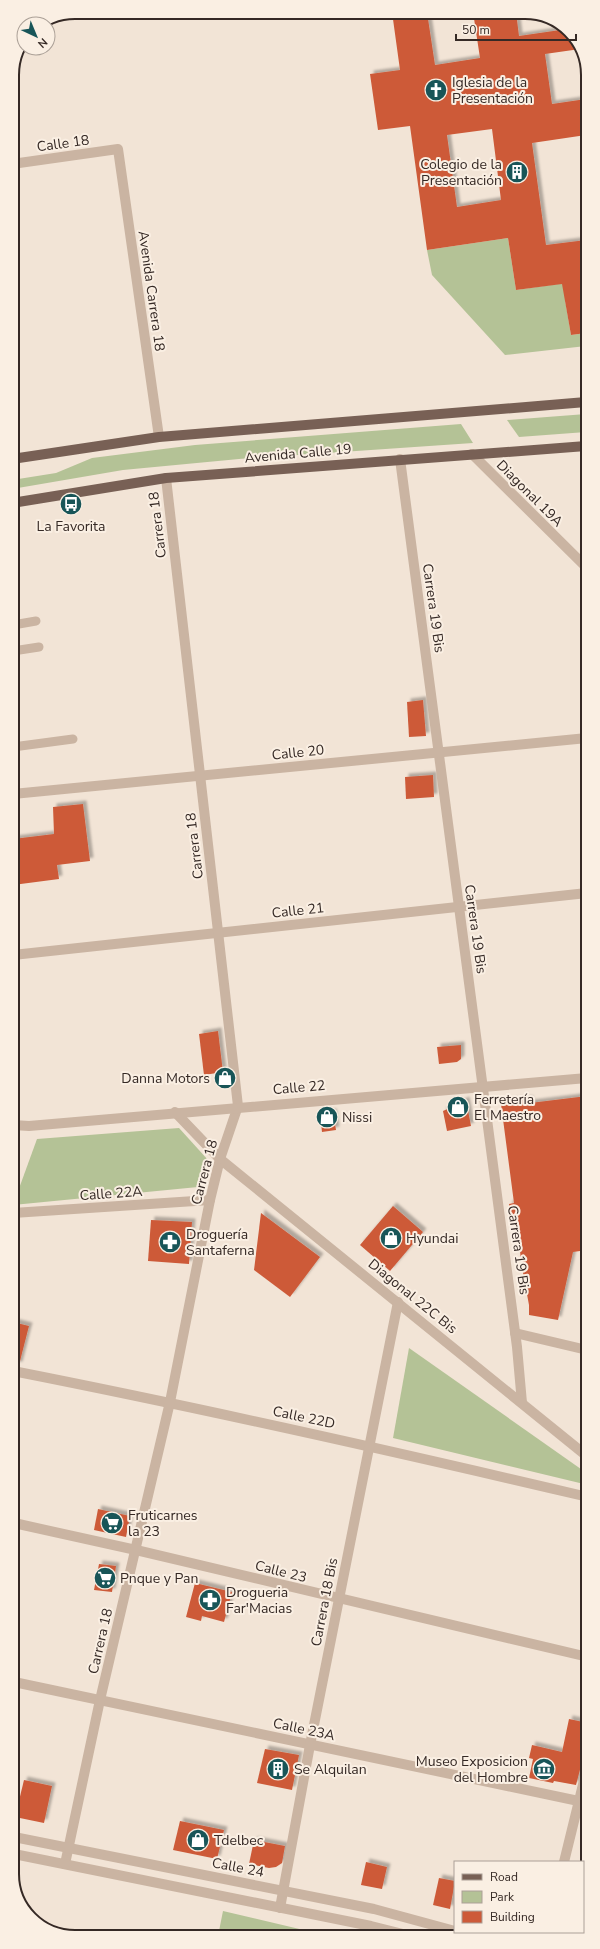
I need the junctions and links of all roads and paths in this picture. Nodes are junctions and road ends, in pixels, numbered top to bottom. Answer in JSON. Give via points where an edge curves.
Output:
{"nodes":[{"id":1,"x":118,"y":149,"type":"joint"},
{"id":2,"x":19,"y":163,"type":"edge"},
{"id":3,"x":581,"y":402,"type":"edge"},
{"id":4,"x":159,"y":437,"type":"junction"},
{"id":5,"x":581,"y":446,"type":"edge"},
{"id":6,"x":472,"y":454,"type":"junction"},
{"id":7,"x":19,"y":457,"type":"edge"},
{"id":8,"x":400,"y":459,"type":"junction"},
{"id":9,"x":166,"y":478,"type":"junction"},
{"id":10,"x":19,"y":502,"type":"edge"},
{"id":11,"x":581,"y":562,"type":"edge"},
{"id":12,"x":36,"y":621,"type":"dead end"},
{"id":13,"x":19,"y":624,"type":"edge"},
{"id":14,"x":40,"y":648,"type":"dead end"},
{"id":15,"x":19,"y":650,"type":"edge"},
{"id":16,"x":73,"y":739,"type":"dead end"},
{"id":17,"x":581,"y":739,"type":"edge"},
{"id":18,"x":19,"y":746,"type":"edge"},
{"id":19,"x":439,"y":753,"type":"junction"},
{"id":20,"x":200,"y":776,"type":"junction"},
{"id":21,"x":19,"y":793,"type":"edge"},
{"id":22,"x":581,"y":894,"type":"edge"},
{"id":23,"x":459,"y":907,"type":"junction"},
{"id":24,"x":218,"y":934,"type":"junction"},
{"id":25,"x":19,"y":954,"type":"edge"},
{"id":26,"x":581,"y":1078,"type":"edge"},
{"id":27,"x":483,"y":1086,"type":"junction"},
{"id":28,"x":238,"y":1106,"type":"junction"},
{"id":29,"x":175,"y":1112,"type":"junction"},
{"id":30,"x":19,"y":1125,"type":"edge"},
{"id":31,"x":220,"y":1159,"type":"junction"},
{"id":32,"x":210,"y":1200,"type":"junction"},
{"id":33,"x":19,"y":1213,"type":"edge"},
{"id":34,"x":398,"y":1302,"type":"junction"},
{"id":35,"x":515,"y":1333,"type":"junction"},
{"id":36,"x":581,"y":1349,"type":"edge"},
{"id":37,"x":19,"y":1372,"type":"edge"},
{"id":38,"x":170,"y":1402,"type":"junction"},
{"id":39,"x":522,"y":1403,"type":"junction"},
{"id":40,"x":370,"y":1446,"type":"junction"},
{"id":41,"x":581,"y":1451,"type":"edge"},
{"id":42,"x":581,"y":1495,"type":"edge"},
{"id":43,"x":19,"y":1525,"type":"edge"},
{"id":44,"x":136,"y":1550,"type":"junction"},
{"id":45,"x":339,"y":1599,"type":"junction"},
{"id":46,"x":581,"y":1655,"type":"edge"},
{"id":47,"x":19,"y":1683,"type":"edge"},
{"id":48,"x":100,"y":1700,"type":"junction"},
{"id":49,"x":310,"y":1745,"type":"junction"},
{"id":50,"x":581,"y":1802,"type":"edge"},
{"id":51,"x":581,"y":1808,"type":"edge"},
{"id":52,"x":19,"y":1838,"type":"edge"},
{"id":53,"x":68,"y":1848,"type":"junction"},
{"id":54,"x":19,"y":1855,"type":"edge"},
{"id":55,"x":564,"y":1861,"type":"edge"},
{"id":56,"x":65,"y":1864,"type":"junction"},
{"id":57,"x":284,"y":1891,"type":"junction"},
{"id":58,"x":280,"y":1908,"type":"junction"},
{"id":59,"x":380,"y":1930,"type":"edge"},
{"id":60,"x":449,"y":1930,"type":"edge"}],
"edges":[{"from":1,"to":2,"type":"street","name":"Calle 18"},
{"from":1,"to":4,"type":"street","name":"Avenida Carrera 18"},
{"from":3,"to":4,"type":"main road","name":"Avenida Calle 19"},
{"from":4,"to":7,"type":"main road","name":"Avenida Calle 19"},
{"from":5,"to":6,"type":"main road","name":"Avenida Calle 19"},
{"from":6,"to":8,"type":"main road","name":"Avenida Calle 19"},
{"from":6,"to":11,"type":"street","name":"Diagonal 19A"},
{"from":8,"to":9,"type":"main road","name":"Avenida Calle 19"},
{"from":8,"to":19,"type":"street","name":"Carrera 19 Bis"},
{"from":9,"to":10,"type":"main road","name":"Avenida Calle 19"},
{"from":9,"to":20,"type":"street","name":"Carrera 18"},
{"from":12,"to":13,"type":"lane"},
{"from":14,"to":15,"type":"lane"},
{"from":16,"to":18,"type":"lane"},
{"from":17,"to":19,"type":"street","name":"Calle 20"},
{"from":19,"to":20,"type":"street","name":"Calle 20"},
{"from":19,"to":23,"type":"street","name":"Carrera 19 Bis"},
{"from":20,"to":21,"type":"street","name":"Calle 20"},
{"from":20,"to":24,"type":"street","name":"Carrera 18"},
{"from":22,"to":23,"type":"street","name":"Calle 21"},
{"from":23,"to":24,"type":"street","name":"Calle 21"},
{"from":23,"to":27,"type":"street","name":"Carrera 19 Bis"},
{"from":24,"to":25,"type":"street","name":"Calle 21"},
{"from":24,"to":28,"type":"street","name":"Carrera 18"},
{"from":26,"to":27,"type":"street","name":"Calle 22"},
{"from":27,"to":28,"type":"street","name":"Calle 22"},
{"from":27,"to":35,"type":"street","name":"Carrera 19 Bis"},
{"from":28,"to":29,"type":"street","name":"Calle 22"},
{"from":28,"to":31,"type":"street","name":"Carrera 18"},
{"from":29,"to":30,"type":"street","name":"Calle 22"},
{"from":29,"to":31,"type":"street","name":"Diagonal 22C Bis"},
{"from":31,"to":32,"type":"street","name":"Carrera 18"},
{"from":31,"to":34,"type":"street","name":"Diagonal 22C Bis"},
{"from":32,"to":33,"type":"street","name":"Calle 22A"},
{"from":32,"to":38,"type":"street","name":"Carrera 18"},
{"from":34,"to":39,"type":"street","name":"Diagonal 22C Bis"},
{"from":34,"to":40,"type":"street","name":"Carrera 18 Bis"},
{"from":35,"to":36,"type":"street"},
{"from":35,"to":39,"type":"street","name":"Carrera 19 Bis"},
{"from":37,"to":38,"type":"street","name":"Calle 22D"},
{"from":38,"to":40,"type":"street","name":"Calle 22D"},
{"from":38,"to":44,"type":"street","name":"Carrera 18"},
{"from":39,"to":41,"type":"street","name":"Diagonal 22C Bis"},
{"from":40,"to":42,"type":"street","name":"Calle 22D"},
{"from":40,"to":45,"type":"street","name":"Carrera 18 Bis"},
{"from":43,"to":44,"type":"street","name":"Calle 23"},
{"from":44,"to":45,"type":"street","name":"Calle 23"},
{"from":44,"to":48,"type":"street","name":"Carrera 18"},
{"from":45,"to":46,"type":"street","name":"Calle 23"},
{"from":45,"to":49,"type":"street","name":"Carrera 18 Bis"},
{"from":47,"to":48,"type":"street","name":"Calle 23A"},
{"from":48,"to":49,"type":"street","name":"Calle 23A"},
{"from":48,"to":53,"type":"street","name":"Carrera 18"},
{"from":49,"to":50,"type":"street","name":"Calle 23A"},
{"from":49,"to":57,"type":"street","name":"Carrera 18 Bis"},
{"from":51,"to":55,"type":"street"},
{"from":52,"to":53,"type":"street","name":"Calle 24"},
{"from":53,"to":56,"type":"street","name":"Carrera 18"},
{"from":53,"to":57,"type":"street","name":"Calle 24"},
{"from":54,"to":56,"type":"street"},
{"from":56,"to":58,"type":"street"},
{"from":57,"to":58,"type":"street","name":"Carrera 18 Bis"},
{"from":57,"to":60,"type":"street","name":"Calle 24","via":[[374,1909]]},
{"from":58,"to":59,"type":"street"}]}
